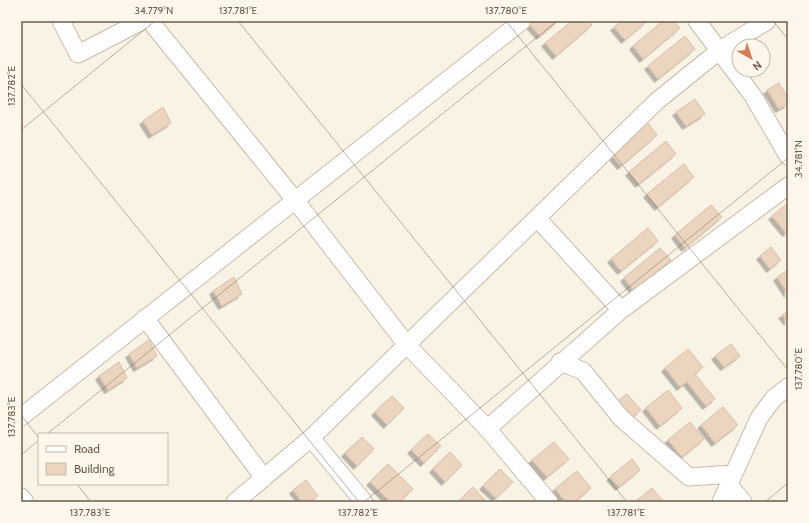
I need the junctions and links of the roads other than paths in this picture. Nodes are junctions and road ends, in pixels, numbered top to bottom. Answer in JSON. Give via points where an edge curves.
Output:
{"nodes":[{"id":1,"x":61,"y":21,"type":"edge"},
{"id":2,"x":142,"y":21,"type":"edge"},
{"id":3,"x":150,"y":21,"type":"edge"},
{"id":4,"x":522,"y":21,"type":"edge"},
{"id":5,"x":697,"y":21,"type":"edge"},
{"id":6,"x":766,"y":21,"type":"edge"},
{"id":7,"x":720,"y":50,"type":"junction"},
{"id":8,"x":788,"y":156,"type":"edge"},
{"id":9,"x":788,"y":186,"type":"edge"},
{"id":10,"x":295,"y":200,"type":"junction"},
{"id":11,"x":537,"y":218,"type":"junction"},
{"id":12,"x":621,"y":310,"type":"junction"},
{"id":13,"x":145,"y":318,"type":"junction"},
{"id":14,"x":407,"y":345,"type":"junction"},
{"id":15,"x":560,"y":362,"type":"junction"},
{"id":16,"x":788,"y":388,"type":"edge"},
{"id":17,"x":21,"y":417,"type":"edge"},
{"id":18,"x":487,"y":429,"type":"junction"},
{"id":19,"x":311,"y":438,"type":"junction"},
{"id":20,"x":264,"y":478,"type":"junction"},
{"id":21,"x":734,"y":488,"type":"edge"},
{"id":22,"x":21,"y":497,"type":"edge"},
{"id":23,"x":25,"y":502,"type":"edge"},
{"id":24,"x":235,"y":502,"type":"edge"},
{"id":25,"x":364,"y":502,"type":"edge"},
{"id":26,"x":549,"y":502,"type":"edge"},
{"id":27,"x":721,"y":502,"type":"edge"}],
"edges":[{"from":1,"to":2,"type":"street","via":[[78,54]]},
{"from":3,"to":10,"type":"street"},
{"from":4,"to":10,"type":"street"},
{"from":5,"to":7,"type":"street"},
{"from":6,"to":7,"type":"street"},
{"from":7,"to":8,"type":"street","via":[[753,96]]},
{"from":7,"to":11,"type":"street","via":[[657,101]]},
{"from":9,"to":12,"type":"street"},
{"from":10,"to":13,"type":"street"},
{"from":10,"to":14,"type":"street"},
{"from":11,"to":12,"type":"street"},
{"from":11,"to":14,"type":"street"},
{"from":12,"to":15,"type":"street"},
{"from":13,"to":17,"type":"street"},
{"from":13,"to":20,"type":"street"},
{"from":14,"to":18,"type":"street"},
{"from":14,"to":19,"type":"street"},
{"from":15,"to":18,"type":"street"},
{"from":15,"to":21,"type":"street","via":[[583,371],[621,418],[689,477]]},
{"from":16,"to":21,"type":"street","via":[[774,398],[759,418]]},
{"from":18,"to":26,"type":"street"},
{"from":19,"to":20,"type":"street"},
{"from":19,"to":25,"type":"street"},
{"from":20,"to":24,"type":"street"},
{"from":21,"to":27,"type":"street"},
{"from":22,"to":23,"type":"street"}]}
